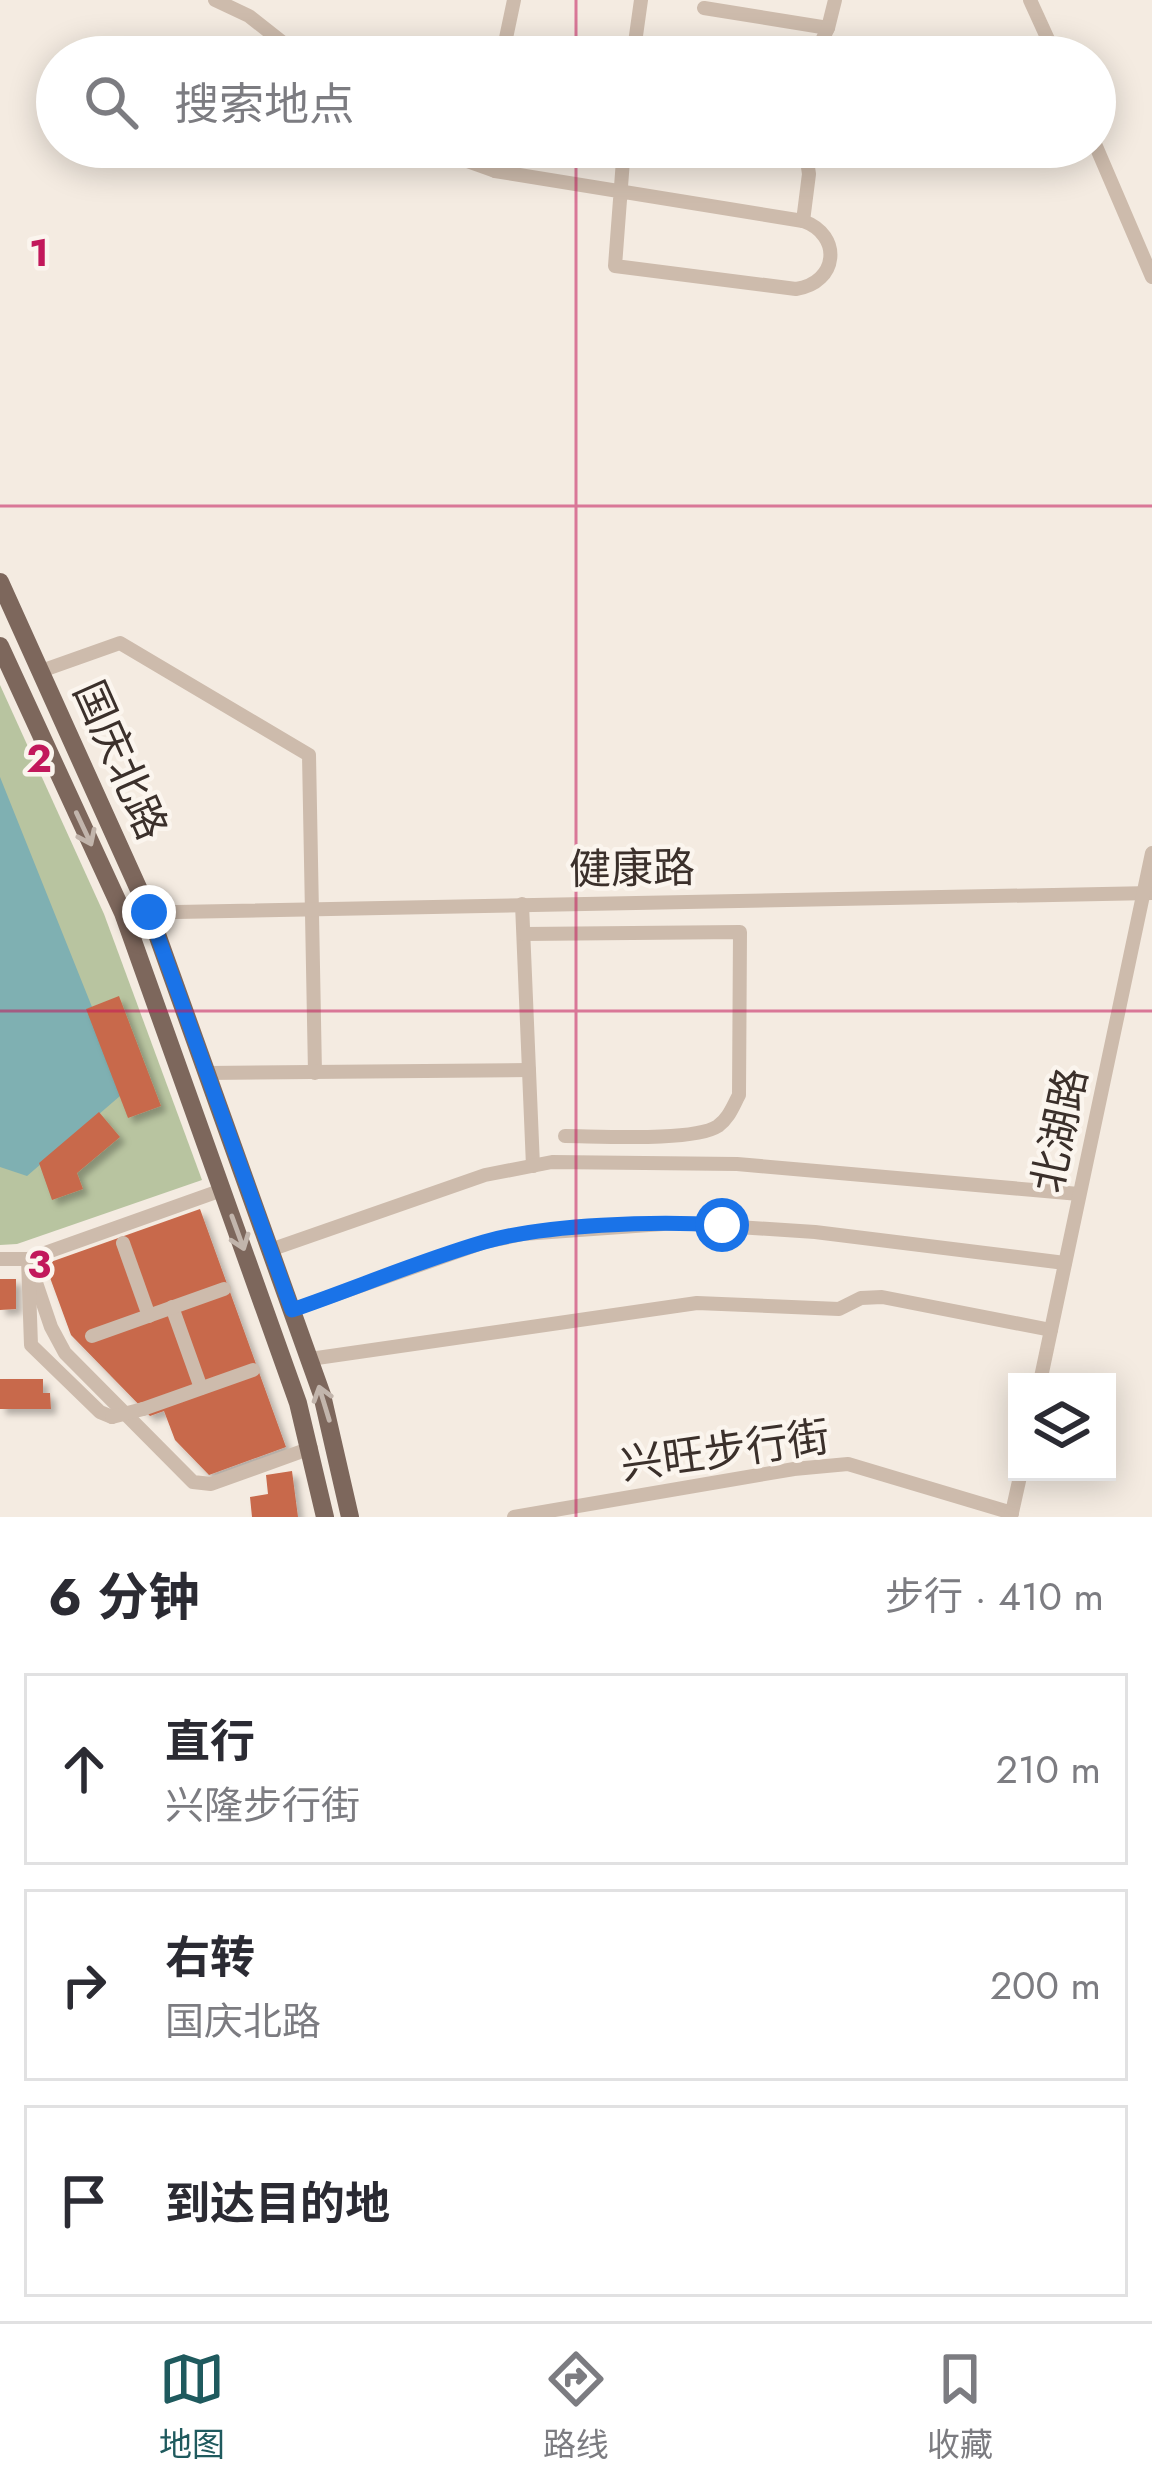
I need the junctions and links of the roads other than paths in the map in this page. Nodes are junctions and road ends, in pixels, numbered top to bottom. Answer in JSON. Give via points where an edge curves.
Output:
{"nodes":[{"id":1,"x":215,"y":0,"type":"edge"},
{"id":2,"x":252,"y":0,"type":"edge"},
{"id":3,"x":514,"y":0,"type":"edge"},
{"id":4,"x":641,"y":0,"type":"edge"},
{"id":5,"x":835,"y":0,"type":"edge"},
{"id":6,"x":1030,"y":0,"type":"edge"},
{"id":7,"x":704,"y":8,"type":"dead end"},
{"id":8,"x":249,"y":16,"type":"junction"},
{"id":9,"x":828,"y":28,"type":"junction"},
{"id":10,"x":274,"y":36,"type":"edge"},
{"id":11,"x":506,"y":36,"type":"edge"},
{"id":12,"x":636,"y":36,"type":"edge"},
{"id":13,"x":824,"y":36,"type":"edge"},
{"id":14,"x":1046,"y":36,"type":"edge"},
{"id":15,"x":487,"y":168,"type":"edge"},
{"id":16,"x":495,"y":168,"type":"edge"},
{"id":17,"x":623,"y":168,"type":"edge"},
{"id":18,"x":808,"y":168,"type":"edge"},
{"id":19,"x":1106,"y":168,"type":"edge"},
{"id":20,"x":495,"y":171,"type":"junction"},
{"id":21,"x":621,"y":191,"type":"junction"},
{"id":22,"x":803,"y":221,"type":"junction"},
{"id":23,"x":1150,"y":266,"type":"edge"},
{"id":24,"x":0,"y":582,"type":"edge"},
{"id":25,"x":0,"y":646,"type":"edge"},
{"id":26,"x":41,"y":671,"type":"junction"},
{"id":27,"x":1152,"y":854,"type":"edge"},
{"id":28,"x":1148,"y":892,"type":"edge"},
{"id":29,"x":522,"y":904,"type":"junction"},
{"id":30,"x":309,"y":909,"type":"junction"},
{"id":31,"x":149,"y":912,"type":"junction"},
{"id":32,"x":123,"y":913,"type":"junction"},
{"id":33,"x":524,"y":934,"type":"junction"},
{"id":34,"x":529,"y":1070,"type":"junction"},
{"id":35,"x":314,"y":1072,"type":"junction"},
{"id":36,"x":207,"y":1073,"type":"junction"},
{"id":37,"x":565,"y":1136,"type":"dead end"},
{"id":38,"x":533,"y":1166,"type":"junction"},
{"id":39,"x":222,"y":1190,"type":"junction"},
{"id":40,"x":1079,"y":1193,"type":"junction"},
{"id":41,"x":123,"y":1243,"type":"dead end"},
{"id":42,"x":270,"y":1250,"type":"junction"},
{"id":43,"x":0,"y":1259,"type":"edge"},
{"id":44,"x":28,"y":1259,"type":"junction"},
{"id":45,"x":1065,"y":1263,"type":"junction"},
{"id":46,"x":224,"y":1289,"type":"dead end"},
{"id":47,"x":172,"y":1307,"type":"junction"},
{"id":48,"x":292,"y":1310,"type":"junction"},
{"id":49,"x":149,"y":1316,"type":"junction"},
{"id":50,"x":1051,"y":1330,"type":"junction"},
{"id":51,"x":92,"y":1336,"type":"dead end"},
{"id":52,"x":310,"y":1358,"type":"junction"},
{"id":53,"x":253,"y":1370,"type":"dead end"},
{"id":54,"x":1042,"y":1373,"type":"edge"},
{"id":55,"x":201,"y":1388,"type":"junction"},
{"id":56,"x":311,"y":1448,"type":"junction"},
{"id":57,"x":1019,"y":1481,"type":"edge"},
{"id":58,"x":1012,"y":1515,"type":"edge"},
{"id":59,"x":325,"y":1517,"type":"edge"},
{"id":60,"x":350,"y":1517,"type":"edge"},
{"id":61,"x":514,"y":1517,"type":"edge"}],
"edges":[{"from":1,"to":8,"type":"street"},
{"from":2,"to":8,"type":"street"},
{"from":3,"to":11,"type":"street"},
{"from":4,"to":12,"type":"street"},
{"from":5,"to":9,"type":"street"},
{"from":6,"to":14,"type":"street"},
{"from":7,"to":9,"type":"street"},
{"from":8,"to":10,"type":"street"},
{"from":9,"to":13,"type":"street"},
{"from":15,"to":20,"type":"street"},
{"from":16,"to":20,"type":"street"},
{"from":17,"to":21,"type":"street"},
{"from":18,"to":22,"type":"street"},
{"from":19,"to":23,"type":"street"},
{"from":20,"to":21,"type":"street"},
{"from":21,"to":22,"type":"street"},
{"from":21,"to":22,"type":"street","via":[[615,266],[804,289],[824,277],[832,256],[826,236]]},
{"from":24,"to":26,"type":"main road","name":"国庆北路"},
{"from":25,"to":32,"type":"main road","name":"国庆北路","one_way":true},
{"from":26,"to":30,"type":"street","via":[[120,644],[309,755]]},
{"from":26,"to":31,"type":"main road","name":"国庆北路"},
{"from":27,"to":28,"type":"street","name":"北湖路"},
{"from":28,"to":29,"type":"street","name":"健康路"},
{"from":28,"to":40,"type":"street","name":"北湖路"},
{"from":29,"to":30,"type":"street","name":"健康路"},
{"from":29,"to":33,"type":"street"},
{"from":30,"to":31,"type":"street","name":"健康路"},
{"from":30,"to":35,"type":"street"},
{"from":31,"to":32,"type":"street","name":"健康路"},
{"from":31,"to":36,"type":"main road","name":"国庆北路"},
{"from":32,"to":39,"type":"main road","name":"国庆北路"},
{"from":33,"to":34,"type":"street"},
{"from":33,"to":37,"type":"street","via":[[740,932],[739,1095],[730,1114],[715,1128],[689,1134]]},
{"from":34,"to":35,"type":"street"},
{"from":34,"to":38,"type":"street"},
{"from":35,"to":36,"type":"street"},
{"from":36,"to":42,"type":"main road","name":"国庆北路"},
{"from":38,"to":40,"type":"street","via":[[756,1165]]},
{"from":38,"to":42,"type":"street","via":[[485,1175]]},
{"from":39,"to":44,"type":"street"},
{"from":39,"to":56,"type":"main road","name":"国庆北路","one_way":true},
{"from":40,"to":45,"type":"street","name":"北湖路"},
{"from":41,"to":49,"type":"street"},
{"from":42,"to":48,"type":"main road","name":"国庆北路"},
{"from":43,"to":44,"type":"street"},
{"from":44,"to":55,"type":"street","bridge":true,"via":[[34,1351],[100,1412],[112,1417]]},
{"from":44,"to":56,"type":"street","via":[[65,1353],[193,1482],[211,1484]]},
{"from":45,"to":48,"type":"street","via":[[677,1222],[484,1242]]},
{"from":45,"to":50,"type":"street","name":"北湖路"},
{"from":46,"to":47,"type":"street"},
{"from":47,"to":49,"type":"street"},
{"from":47,"to":55,"type":"street"},
{"from":48,"to":52,"type":"main road","name":"国庆北路"},
{"from":49,"to":51,"type":"street"},
{"from":50,"to":52,"type":"street","via":[[882,1297],[838,1309],[698,1303]]},
{"from":50,"to":54,"type":"street","name":"北湖路"},
{"from":60,"to":52,"type":"main road","name":"国庆北路","one_way":true},
{"from":53,"to":55,"type":"street"},
{"from":56,"to":59,"type":"main road","name":"国庆北路"},
{"from":57,"to":58,"type":"street"},
{"from":58,"to":61,"type":"street","name":"兴旺步行街","via":[[848,1464]]}]}
